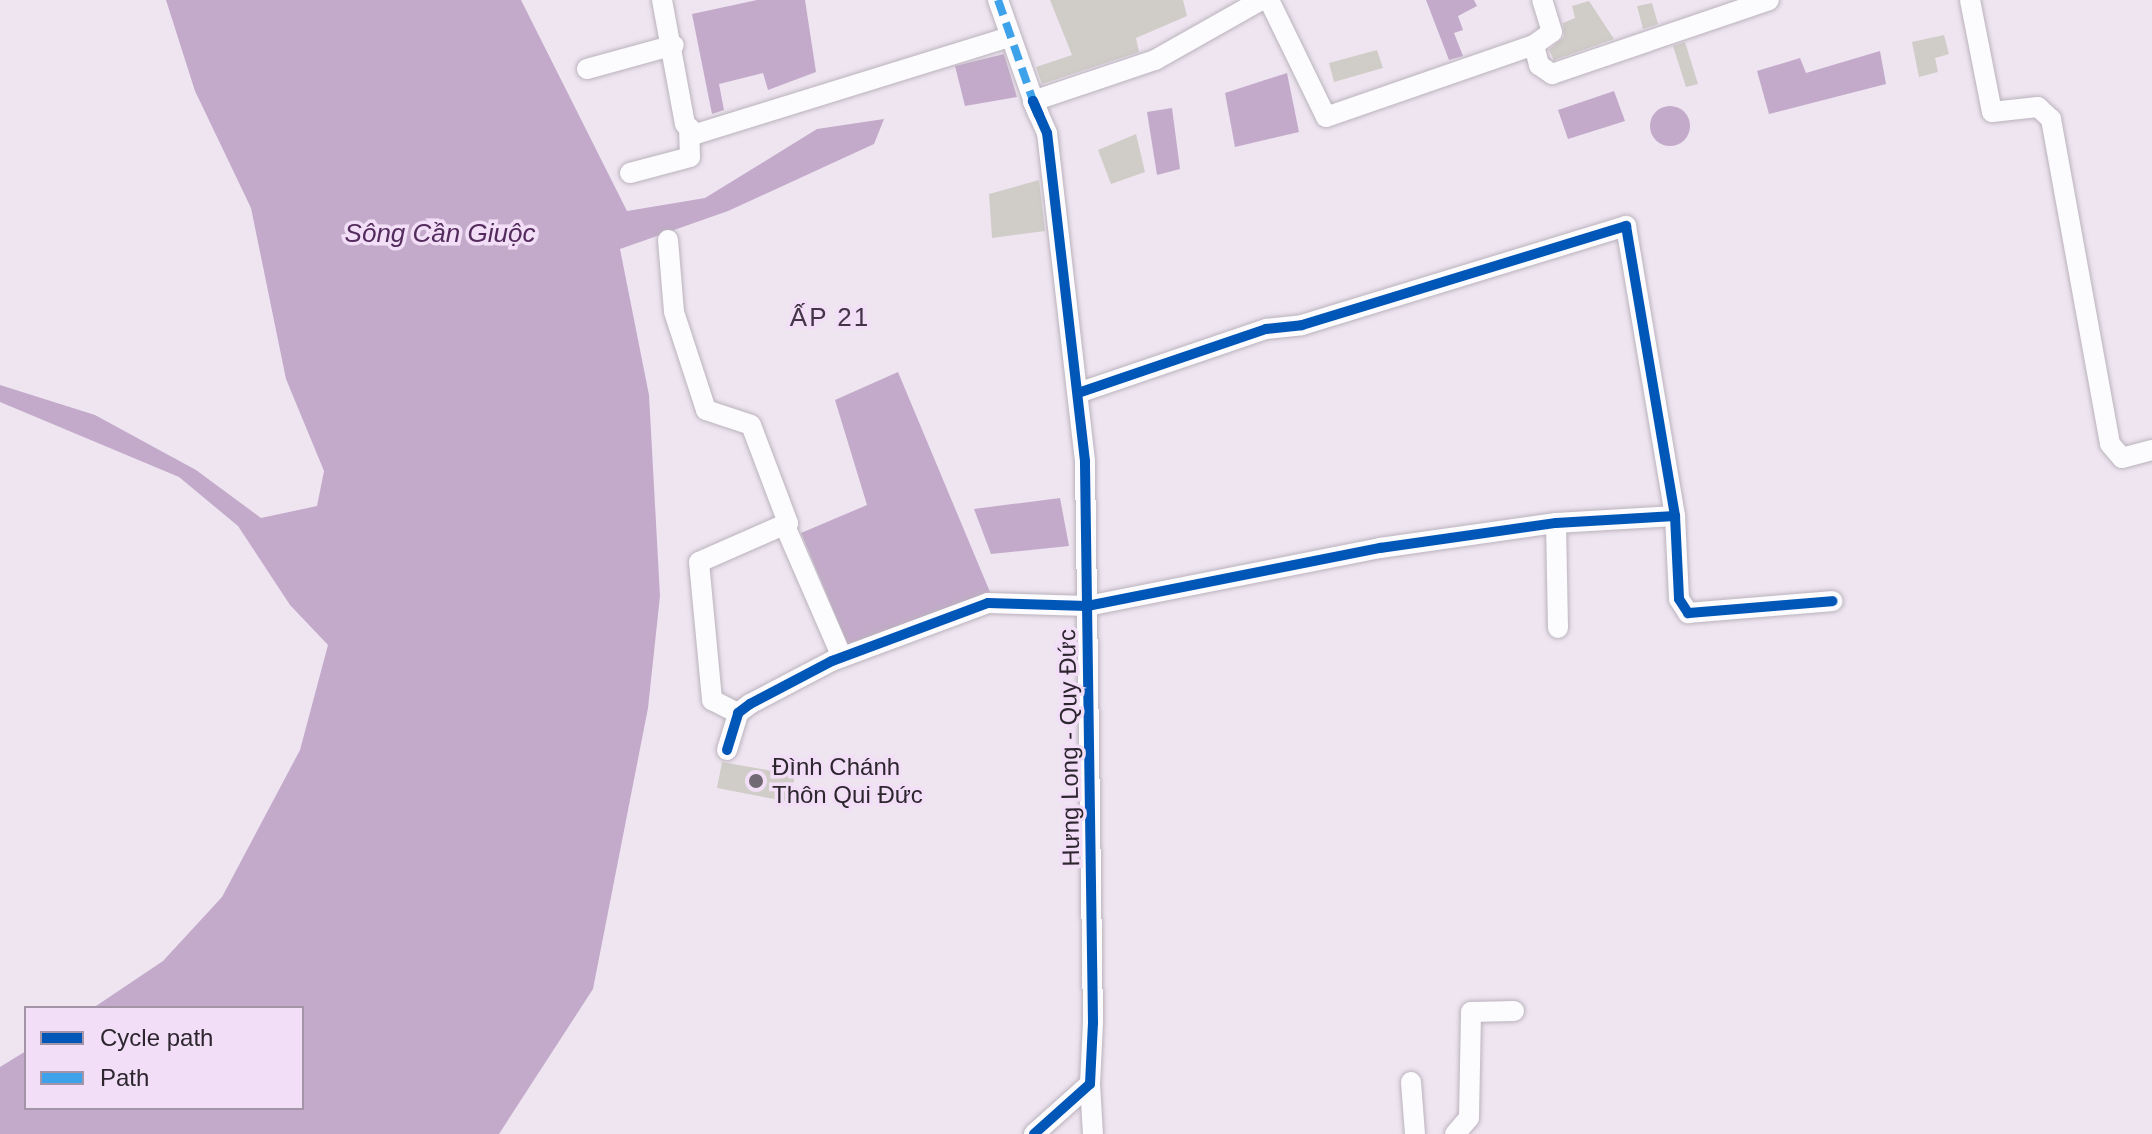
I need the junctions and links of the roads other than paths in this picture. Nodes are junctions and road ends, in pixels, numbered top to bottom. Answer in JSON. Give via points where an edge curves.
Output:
{"nodes":[{"id":1,"x":662,"y":0,"type":"edge"},
{"id":2,"x":998,"y":0,"type":"edge"},
{"id":3,"x":1261,"y":0,"type":"edge"},
{"id":4,"x":1269,"y":0,"type":"edge"},
{"id":5,"x":1542,"y":0,"type":"edge"},
{"id":6,"x":1769,"y":0,"type":"edge"},
{"id":7,"x":1970,"y":0,"type":"edge"},
{"id":8,"x":1009,"y":37,"type":"junction"},
{"id":9,"x":674,"y":45,"type":"junction"},
{"id":10,"x":1534,"y":45,"type":"junction"},
{"id":11,"x":587,"y":69,"type":"dead end"},
{"id":12,"x":1036,"y":108,"type":"junction"},
{"id":13,"x":689,"y":133,"type":"junction"},
{"id":14,"x":630,"y":173,"type":"dead end"},
{"id":15,"x":668,"y":240,"type":"dead end"},
{"id":16,"x":1078,"y":393,"type":"junction"},
{"id":17,"x":2152,"y":450,"type":"edge"},
{"id":18,"x":1675,"y":516,"type":"junction"},
{"id":19,"x":1556,"y":523,"type":"junction"},
{"id":20,"x":785,"y":526,"type":"junction"},
{"id":21,"x":1833,"y":601,"type":"dead end"},
{"id":22,"x":1087,"y":606,"type":"junction"},
{"id":23,"x":1558,"y":628,"type":"dead end"},
{"id":24,"x":842,"y":657,"type":"junction"},
{"id":25,"x":738,"y":713,"type":"junction"},
{"id":26,"x":727,"y":750,"type":"dead end"},
{"id":27,"x":1514,"y":1011,"type":"dead end"},
{"id":28,"x":1411,"y":1082,"type":"dead end"},
{"id":29,"x":1090,"y":1084,"type":"junction"},
{"id":30,"x":1034,"y":1134,"type":"edge"},
{"id":31,"x":1093,"y":1134,"type":"edge"},
{"id":32,"x":1415,"y":1134,"type":"edge"},
{"id":33,"x":1455,"y":1134,"type":"edge"}],
"edges":[{"from":1,"to":9,"type":"street"},
{"from":2,"to":8,"type":"street","name":"Hưng Long - Quy Đức"},
{"from":3,"to":12,"type":"street","via":[[1155,60]]},
{"from":4,"to":10,"type":"street","via":[[1326,117]]},
{"from":5,"to":10,"type":"street","via":[[1552,32]]},
{"from":6,"to":10,"type":"street","via":[[1552,74],[1539,65]]},
{"from":7,"to":17,"type":"street","via":[[1992,112],[2038,107],[2051,119],[2110,444],[2122,458]]},
{"from":8,"to":12,"type":"street","name":"Hưng Long - Quy Đức"},
{"from":8,"to":13,"type":"street","via":[[733,127]]},
{"from":9,"to":11,"type":"street"},
{"from":9,"to":13,"type":"street"},
{"from":12,"to":16,"type":"street","name":"Hưng Long - Quy Đức","via":[[1047,133]]},
{"from":13,"to":14,"type":"street","via":[[690,157]]},
{"from":15,"to":20,"type":"street","via":[[674,312],[706,410],[751,425]]},
{"from":16,"to":18,"type":"street","via":[[1266,329],[1302,325],[1626,226]]},
{"from":16,"to":22,"type":"street","name":"Hưng Long - Quy Đức"},
{"from":18,"to":19,"type":"street"},
{"from":18,"to":21,"type":"street","via":[[1679,599],[1688,613]]},
{"from":19,"to":22,"type":"street","via":[[1380,548]]},
{"from":19,"to":23,"type":"street"},
{"from":20,"to":24,"type":"street"},
{"from":20,"to":25,"type":"street","via":[[699,562],[712,700]]},
{"from":22,"to":24,"type":"street","via":[[988,603]]},
{"from":22,"to":29,"type":"street","name":"Hưng Long - Quy Đức"},
{"from":24,"to":25,"type":"street"},
{"from":25,"to":26,"type":"street"},
{"from":27,"to":33,"type":"street","via":[[1471,1012],[1469,1118]]},
{"from":28,"to":32,"type":"street"},
{"from":29,"to":30,"type":"street"},
{"from":29,"to":31,"type":"street","name":"Hưng Long - Quy Đức"}]}
